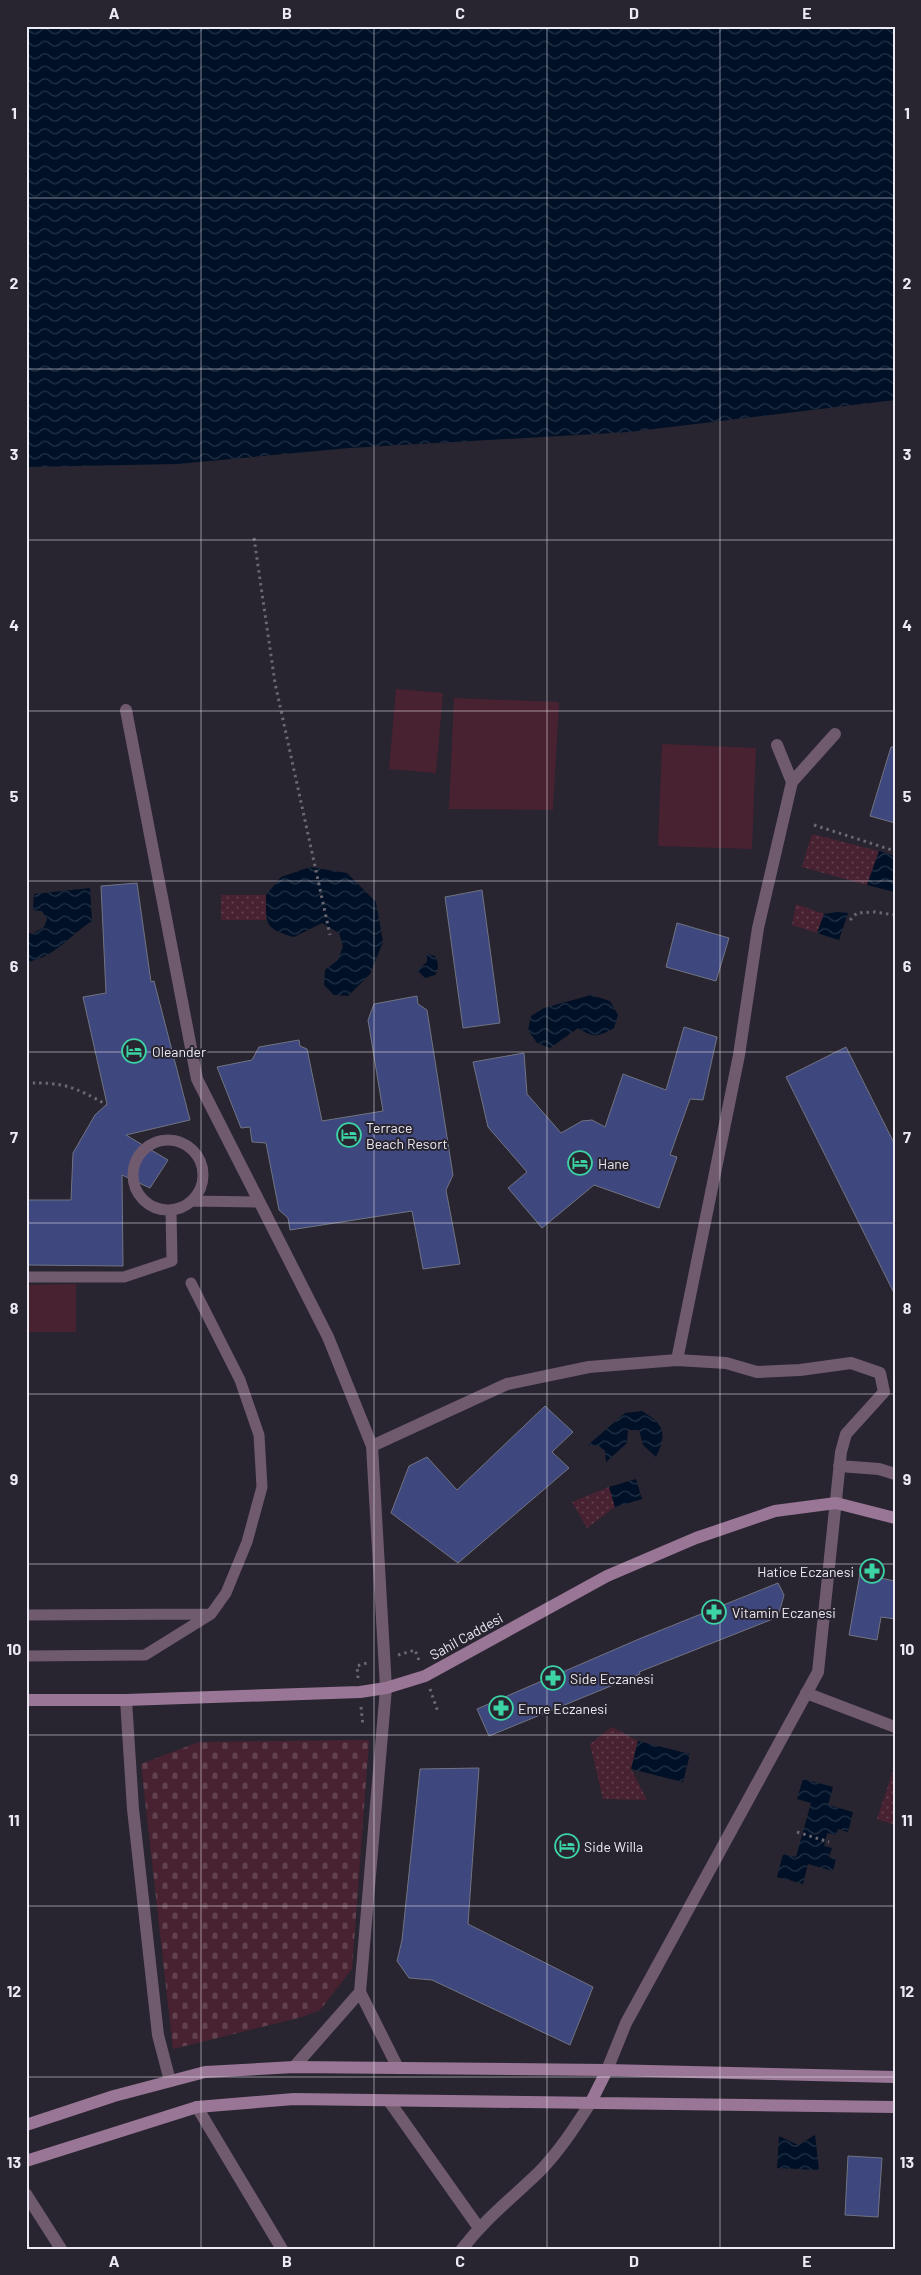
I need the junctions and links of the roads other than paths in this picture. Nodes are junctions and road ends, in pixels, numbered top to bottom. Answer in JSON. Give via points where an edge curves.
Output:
{"nodes":[{"id":1,"x":126,"y":710,"type":"dead end"},
{"id":2,"x":835,"y":734,"type":"dead end"},
{"id":3,"x":778,"y":745,"type":"dead end"},
{"id":4,"x":792,"y":782,"type":"junction"},
{"id":5,"x":193,"y":1201,"type":"junction"},
{"id":6,"x":259,"y":1202,"type":"junction"},
{"id":7,"x":171,"y":1211,"type":"junction"},
{"id":8,"x":26,"y":1277,"type":"edge"},
{"id":9,"x":191,"y":1284,"type":"dead end"},
{"id":10,"x":677,"y":1360,"type":"junction"},
{"id":11,"x":372,"y":1446,"type":"junction"},
{"id":12,"x":839,"y":1466,"type":"junction"},
{"id":13,"x":895,"y":1474,"type":"edge"},
{"id":14,"x":836,"y":1503,"type":"junction"},
{"id":15,"x":895,"y":1518,"type":"edge"},
{"id":16,"x":211,"y":1614,"type":"junction"},
{"id":17,"x":26,"y":1615,"type":"edge"},
{"id":18,"x":26,"y":1656,"type":"edge"},
{"id":19,"x":386,"y":1688,"type":"junction"},
{"id":20,"x":806,"y":1693,"type":"junction"},
{"id":21,"x":26,"y":1700,"type":"edge"},
{"id":22,"x":126,"y":1700,"type":"junction"},
{"id":23,"x":895,"y":1728,"type":"edge"},
{"id":24,"x":360,"y":1992,"type":"junction"},
{"id":25,"x":294,"y":2067,"type":"junction"},
{"id":26,"x":398,"y":2068,"type":"junction"},
{"id":27,"x":607,"y":2070,"type":"junction"},
{"id":28,"x":895,"y":2077,"type":"edge"},
{"id":29,"x":170,"y":2081,"type":"junction"},
{"id":30,"x":389,"y":2101,"type":"junction"},
{"id":31,"x":591,"y":2102,"type":"junction"},
{"id":32,"x":197,"y":2106,"type":"junction"},
{"id":33,"x":895,"y":2107,"type":"edge"},
{"id":34,"x":26,"y":2125,"type":"edge"},
{"id":35,"x":26,"y":2161,"type":"edge"},
{"id":36,"x":26,"y":2194,"type":"edge"},
{"id":37,"x":479,"y":2228,"type":"junction"},
{"id":38,"x":61,"y":2249,"type":"edge"},
{"id":39,"x":282,"y":2249,"type":"edge"},
{"id":40,"x":462,"y":2249,"type":"edge"}],
"edges":[{"from":1,"to":6,"type":"street","via":[[197,1079]]},
{"from":2,"to":4,"type":"street"},
{"from":3,"to":4,"type":"street"},
{"from":4,"to":10,"type":"street","via":[[758,928],[738,1055]]},
{"from":5,"to":6,"type":"lane"},
{"from":5,"to":7,"type":"lane"},
{"from":5,"to":7,"type":"lane","via":[[204,1181],[204,1170],[194,1151],[175,1140],[153,1143],[136,1160],[132,1172],[134,1185],[148,1205]]},
{"from":6,"to":11,"type":"street","via":[[328,1337]]},
{"from":7,"to":8,"type":"lane","via":[[172,1261],[124,1277]]},
{"from":9,"to":16,"type":"lane","via":[[240,1380],[259,1435],[262,1487],[247,1542],[226,1593]]},
{"from":10,"to":11,"type":"street","via":[[589,1367],[507,1384]]},
{"from":10,"to":12,"type":"street","via":[[726,1363],[758,1372],[851,1363],[880,1373],[884,1392],[846,1434]]},
{"from":11,"to":19,"type":"street"},
{"from":12,"to":13,"type":"street","via":[[879,1469]]},
{"from":12,"to":14,"type":"street"},
{"from":14,"to":15,"type":"main road","name":"Sahil Caddesi"},
{"from":14,"to":19,"type":"main road","name":"Sahil Caddesi","via":[[775,1511],[696,1538],[607,1576],[424,1676]]},
{"from":14,"to":20,"type":"street","via":[[818,1672]]},
{"from":16,"to":17,"type":"lane"},
{"from":16,"to":18,"type":"lane","via":[[145,1655]]},
{"from":19,"to":22,"type":"main road","name":"Sahil Caddesi","via":[[360,1692]]},
{"from":19,"to":24,"type":"street"},
{"from":20,"to":23,"type":"street"},
{"from":20,"to":27,"type":"street","via":[[626,2023]]},
{"from":21,"to":22,"type":"main road","name":"Sahil Caddesi"},
{"from":22,"to":29,"type":"street","via":[[158,2035]]},
{"from":24,"to":25,"type":"street"},
{"from":24,"to":26,"type":"street"},
{"from":25,"to":26,"type":"main road"},
{"from":25,"to":29,"type":"main road","via":[[205,2072]]},
{"from":26,"to":27,"type":"main road"},
{"from":27,"to":28,"type":"main road"},
{"from":27,"to":31,"type":"main road"},
{"from":29,"to":34,"type":"main road"},
{"from":30,"to":31,"type":"main road"},
{"from":30,"to":32,"type":"main road","via":[[294,2099]]},
{"from":30,"to":37,"type":"street"},
{"from":31,"to":33,"type":"main road"},
{"from":31,"to":37,"type":"street","via":[[539,2172]]},
{"from":32,"to":35,"type":"main road"},
{"from":32,"to":39,"type":"street"},
{"from":36,"to":38,"type":"street"},
{"from":37,"to":40,"type":"street"}]}
